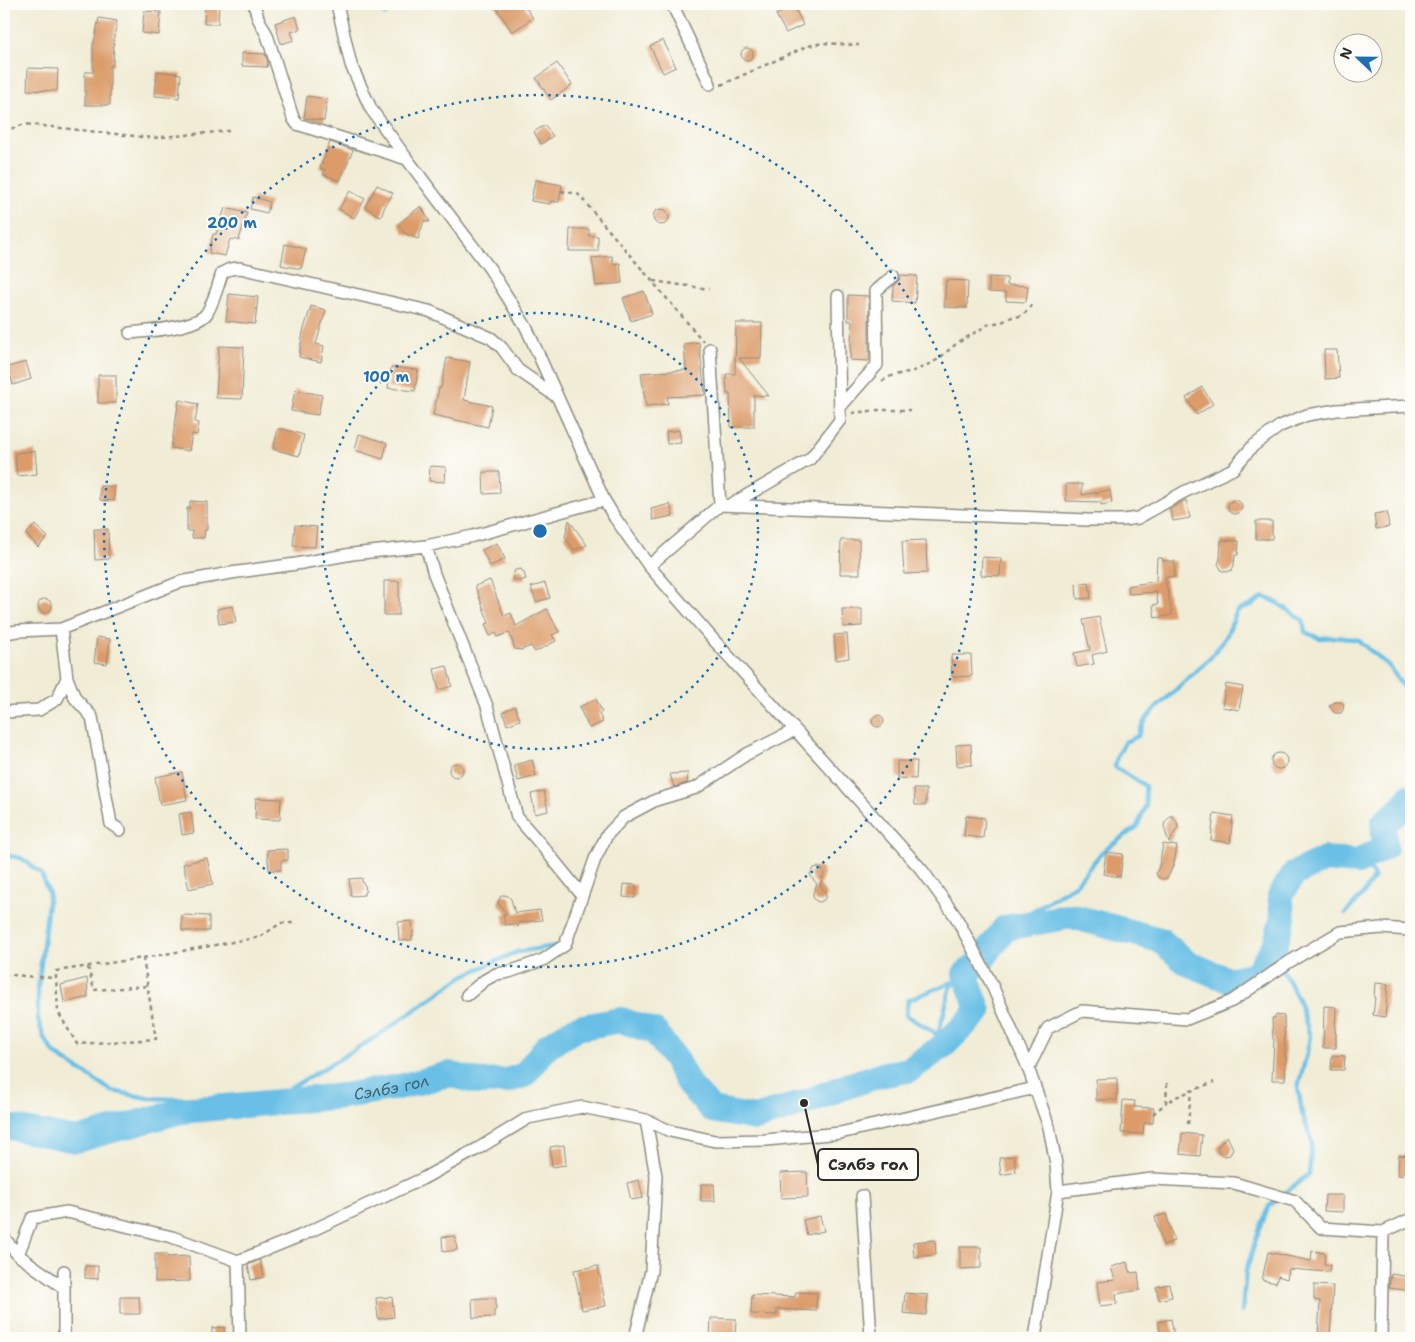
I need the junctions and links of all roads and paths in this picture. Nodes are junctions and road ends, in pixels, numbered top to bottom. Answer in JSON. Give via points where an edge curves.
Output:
{"nodes":[{"id":1,"x":254,"y":4,"type":"edge"},
{"id":2,"x":337,"y":4,"type":"edge"},
{"id":3,"x":672,"y":4,"type":"edge"},
{"id":4,"x":859,"y":45,"type":"dead end"},
{"id":5,"x":710,"y":84,"type":"joint"},
{"id":6,"x":4,"y":131,"type":"edge"},
{"id":7,"x":229,"y":131,"type":"dead end"},
{"id":8,"x":407,"y":159,"type":"junction"},
{"id":9,"x":561,"y":191,"type":"dead end"},
{"id":10,"x":893,"y":276,"type":"dead end"},
{"id":11,"x":652,"y":280,"type":"junction"},
{"id":12,"x":708,"y":289,"type":"dead end"},
{"id":13,"x":838,"y":296,"type":"dead end"},
{"id":14,"x":1031,"y":305,"type":"dead end"},
{"id":15,"x":130,"y":333,"type":"dead end"},
{"id":16,"x":710,"y":350,"type":"joint"},
{"id":17,"x":882,"y":380,"type":"dead end"},
{"id":18,"x":558,"y":398,"type":"junction"},
{"id":19,"x":1411,"y":406,"type":"edge"},
{"id":20,"x":910,"y":410,"type":"dead end"},
{"id":21,"x":840,"y":411,"type":"junction"},
{"id":22,"x":604,"y":500,"type":"junction"},
{"id":23,"x":725,"y":505,"type":"junction"},
{"id":24,"x":426,"y":546,"type":"junction"},
{"id":25,"x":649,"y":566,"type":"junction"},
{"id":26,"x":61,"y":629,"type":"junction"},
{"id":27,"x":4,"y":633,"type":"edge"},
{"id":28,"x":68,"y":678,"type":"junction"},
{"id":29,"x":4,"y":712,"type":"edge"},
{"id":30,"x":796,"y":730,"type":"junction"},
{"id":31,"x":120,"y":830,"type":"dead end"},
{"id":32,"x":582,"y":895,"type":"junction"},
{"id":33,"x":297,"y":923,"type":"dead end"},
{"id":34,"x":1411,"y":930,"type":"edge"},
{"id":35,"x":143,"y":958,"type":"junction"},
{"id":36,"x":88,"y":966,"type":"junction"},
{"id":37,"x":4,"y":974,"type":"edge"},
{"id":38,"x":35,"y":977,"type":"dead end"},
{"id":39,"x":39,"y":978,"type":"dead end"},
{"id":40,"x":56,"y":978,"type":"junction"},
{"id":41,"x":148,"y":986,"type":"junction"},
{"id":42,"x":467,"y":995,"type":"dead end"},
{"id":43,"x":1028,"y":1069,"type":"junction"},
{"id":44,"x":1214,"y":1082,"type":"dead end"},
{"id":45,"x":1167,"y":1083,"type":"dead end"},
{"id":46,"x":1035,"y":1088,"type":"junction"},
{"id":47,"x":1191,"y":1091,"type":"junction"},
{"id":48,"x":1166,"y":1103,"type":"junction"},
{"id":49,"x":1153,"y":1114,"type":"dead end"},
{"id":50,"x":646,"y":1120,"type":"junction"},
{"id":51,"x":1188,"y":1124,"type":"dead end"},
{"id":52,"x":1058,"y":1191,"type":"junction"},
{"id":53,"x":862,"y":1196,"type":"dead end"},
{"id":54,"x":1411,"y":1219,"type":"edge"},
{"id":55,"x":1383,"y":1232,"type":"junction"},
{"id":56,"x":4,"y":1238,"type":"edge"},
{"id":57,"x":18,"y":1255,"type":"junction"},
{"id":58,"x":238,"y":1261,"type":"junction"},
{"id":59,"x":64,"y":1272,"type":"dead end"},
{"id":60,"x":64,"y":1288,"type":"junction"},
{"id":61,"x":64,"y":1338,"type":"edge"},
{"id":62,"x":240,"y":1338,"type":"edge"},
{"id":63,"x":635,"y":1338,"type":"edge"},
{"id":64,"x":871,"y":1338,"type":"edge"},
{"id":65,"x":1035,"y":1338,"type":"edge"},
{"id":66,"x":1381,"y":1338,"type":"edge"}],
"edges":[{"from":1,"to":8,"type":"street","via":[[296,124]]},
{"from":2,"to":8,"type":"street","via":[[351,65],[371,109]]},
{"from":3,"to":5,"type":"street"},
{"from":4,"to":5,"type":"path","via":[[823,43],[808,46],[717,87]]},
{"from":6,"to":7,"type":"path","via":[[25,124],[152,138]]},
{"from":8,"to":18,"type":"street","via":[[490,268],[526,327]]},
{"from":9,"to":11,"type":"path","via":[[578,194]]},
{"from":10,"to":21,"type":"street","via":[[876,291],[877,365]]},
{"from":11,"to":12,"type":"path"},
{"from":11,"to":16,"type":"path"},
{"from":13,"to":21,"type":"street"},
{"from":14,"to":17,"type":"path","via":[[1022,316],[989,324],[937,360],[917,370]]},
{"from":15,"to":18,"type":"street","via":[[183,326],[206,315],[222,273],[240,268],[429,311],[491,338],[518,370]]},
{"from":16,"to":23,"type":"street"},
{"from":18,"to":22,"type":"street"},
{"from":19,"to":23,"type":"street","via":[[1306,415],[1280,426],[1253,446],[1232,469],[1138,518],[1086,520]]},
{"from":20,"to":21,"type":"path"},
{"from":21,"to":23,"type":"street","via":[[840,420],[810,459]]},
{"from":22,"to":24,"type":"street"},
{"from":22,"to":25,"type":"street"},
{"from":23,"to":25,"type":"street"},
{"from":24,"to":26,"type":"street","via":[[352,554],[180,582]]},
{"from":24,"to":32,"type":"street","via":[[487,706],[517,817]]},
{"from":25,"to":30,"type":"street"},
{"from":26,"to":27,"type":"street"},
{"from":26,"to":28,"type":"street"},
{"from":28,"to":29,"type":"street","via":[[57,699],[39,710]]},
{"from":28,"to":31,"type":"street","via":[[75,698],[92,717],[111,824]]},
{"from":30,"to":32,"type":"street","via":[[747,754],[696,788],[656,800],[624,817],[607,835]]},
{"from":30,"to":43,"type":"street","via":[[922,870],[956,917],[991,983]]},
{"from":32,"to":42,"type":"street","via":[[565,946],[543,960],[496,974]]},
{"from":33,"to":35,"type":"path","via":[[281,922],[260,937]]},
{"from":34,"to":43,"type":"street","via":[[1381,928],[1340,932],[1232,1001],[1187,1019],[1082,1011],[1048,1028]]},
{"from":35,"to":36,"type":"path"},
{"from":35,"to":41,"type":"path"},
{"from":36,"to":40,"type":"path","via":[[56,971]]},
{"from":36,"to":41,"type":"path","via":[[94,990]]},
{"from":37,"to":38,"type":"path"},
{"from":39,"to":40,"type":"path"},
{"from":40,"to":41,"type":"path","via":[[58,1012],[77,1044],[156,1039]]},
{"from":43,"to":46,"type":"street"},
{"from":44,"to":47,"type":"path"},
{"from":45,"to":48,"type":"path"},
{"from":46,"to":50,"type":"street","via":[[840,1133],[766,1140],[715,1141],[670,1131]]},
{"from":46,"to":52,"type":"street","via":[[1049,1127]]},
{"from":47,"to":48,"type":"path"},
{"from":47,"to":51,"type":"path"},
{"from":48,"to":49,"type":"path"},
{"from":50,"to":58,"type":"street","via":[[582,1107],[528,1118],[422,1178],[300,1236]]},
{"from":50,"to":63,"type":"street","via":[[656,1176],[651,1271]]},
{"from":52,"to":55,"type":"street","via":[[1152,1179],[1234,1183],[1295,1201],[1321,1228]]},
{"from":52,"to":65,"type":"street"},
{"from":53,"to":64,"type":"street"},
{"from":54,"to":55,"type":"street"},
{"from":55,"to":66,"type":"street"},
{"from":56,"to":57,"type":"street"},
{"from":57,"to":58,"type":"street","via":[[32,1218],[67,1212],[172,1237]]},
{"from":57,"to":60,"type":"street"},
{"from":58,"to":62,"type":"street"},
{"from":59,"to":60,"type":"street"},
{"from":60,"to":61,"type":"street"}]}
